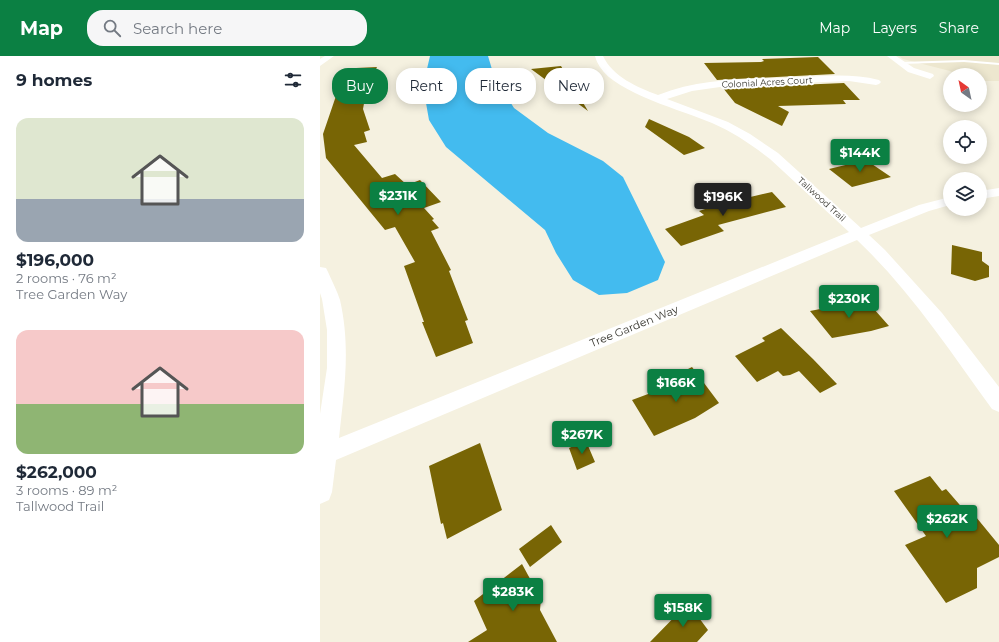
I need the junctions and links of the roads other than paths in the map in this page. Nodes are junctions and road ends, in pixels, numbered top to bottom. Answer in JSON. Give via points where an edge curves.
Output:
{"nodes":[{"id":1,"x":330,"y":56,"type":"edge"},
{"id":2,"x":599,"y":56,"type":"edge"},
{"id":3,"x":892,"y":56,"type":"edge"},
{"id":4,"x":926,"y":56,"type":"edge"},
{"id":5,"x":935,"y":62,"type":"junction"},
{"id":6,"x":320,"y":63,"type":"edge"},
{"id":7,"x":901,"y":63,"type":"junction"},
{"id":8,"x":999,"y":64,"type":"edge"},
{"id":9,"x":930,"y":76,"type":"dead end"},
{"id":10,"x":876,"y":82,"type":"dead end"},
{"id":11,"x":660,"y":98,"type":"junction"},
{"id":12,"x":999,"y":192,"type":"edge"},
{"id":13,"x":987,"y":194,"type":"edge"},
{"id":14,"x":943,"y":203,"type":"edge"},
{"id":15,"x":860,"y":233,"type":"junction"},
{"id":16,"x":320,"y":272,"type":"edge"},
{"id":17,"x":999,"y":403,"type":"edge"},
{"id":18,"x":323,"y":455,"type":"edge"},
{"id":19,"x":320,"y":492,"type":"edge"}],
"edges":[{"from":1,"to":6,"type":"street"},
{"from":2,"to":11,"type":"street","name":"Tallwood Trail","via":[[604,68],[614,78]]},
{"from":3,"to":7,"type":"street"},
{"from":4,"to":5,"type":"lane"},
{"from":5,"to":7,"type":"lane"},
{"from":5,"to":8,"type":"lane"},
{"from":7,"to":9,"type":"street","via":[[911,70]]},
{"from":10,"to":11,"type":"street","name":"Colonial Acres Court","via":[[850,78],[727,83],[692,88]]},
{"from":11,"to":15,"type":"street","name":"Tallwood Trail","via":[[714,120],[755,142]]},
{"from":12,"to":13,"type":"street"},
{"from":14,"to":15,"type":"street","name":"Tree Garden Way"},
{"from":15,"to":17,"type":"street","name":"Tallwood Trail","via":[[903,278],[936,318]]},
{"from":15,"to":18,"type":"street","name":"Tree Garden Way"},
{"from":16,"to":18,"type":"street","via":[[330,299],[336,330],[336,368]]},
{"from":18,"to":19,"type":"street"}]}
